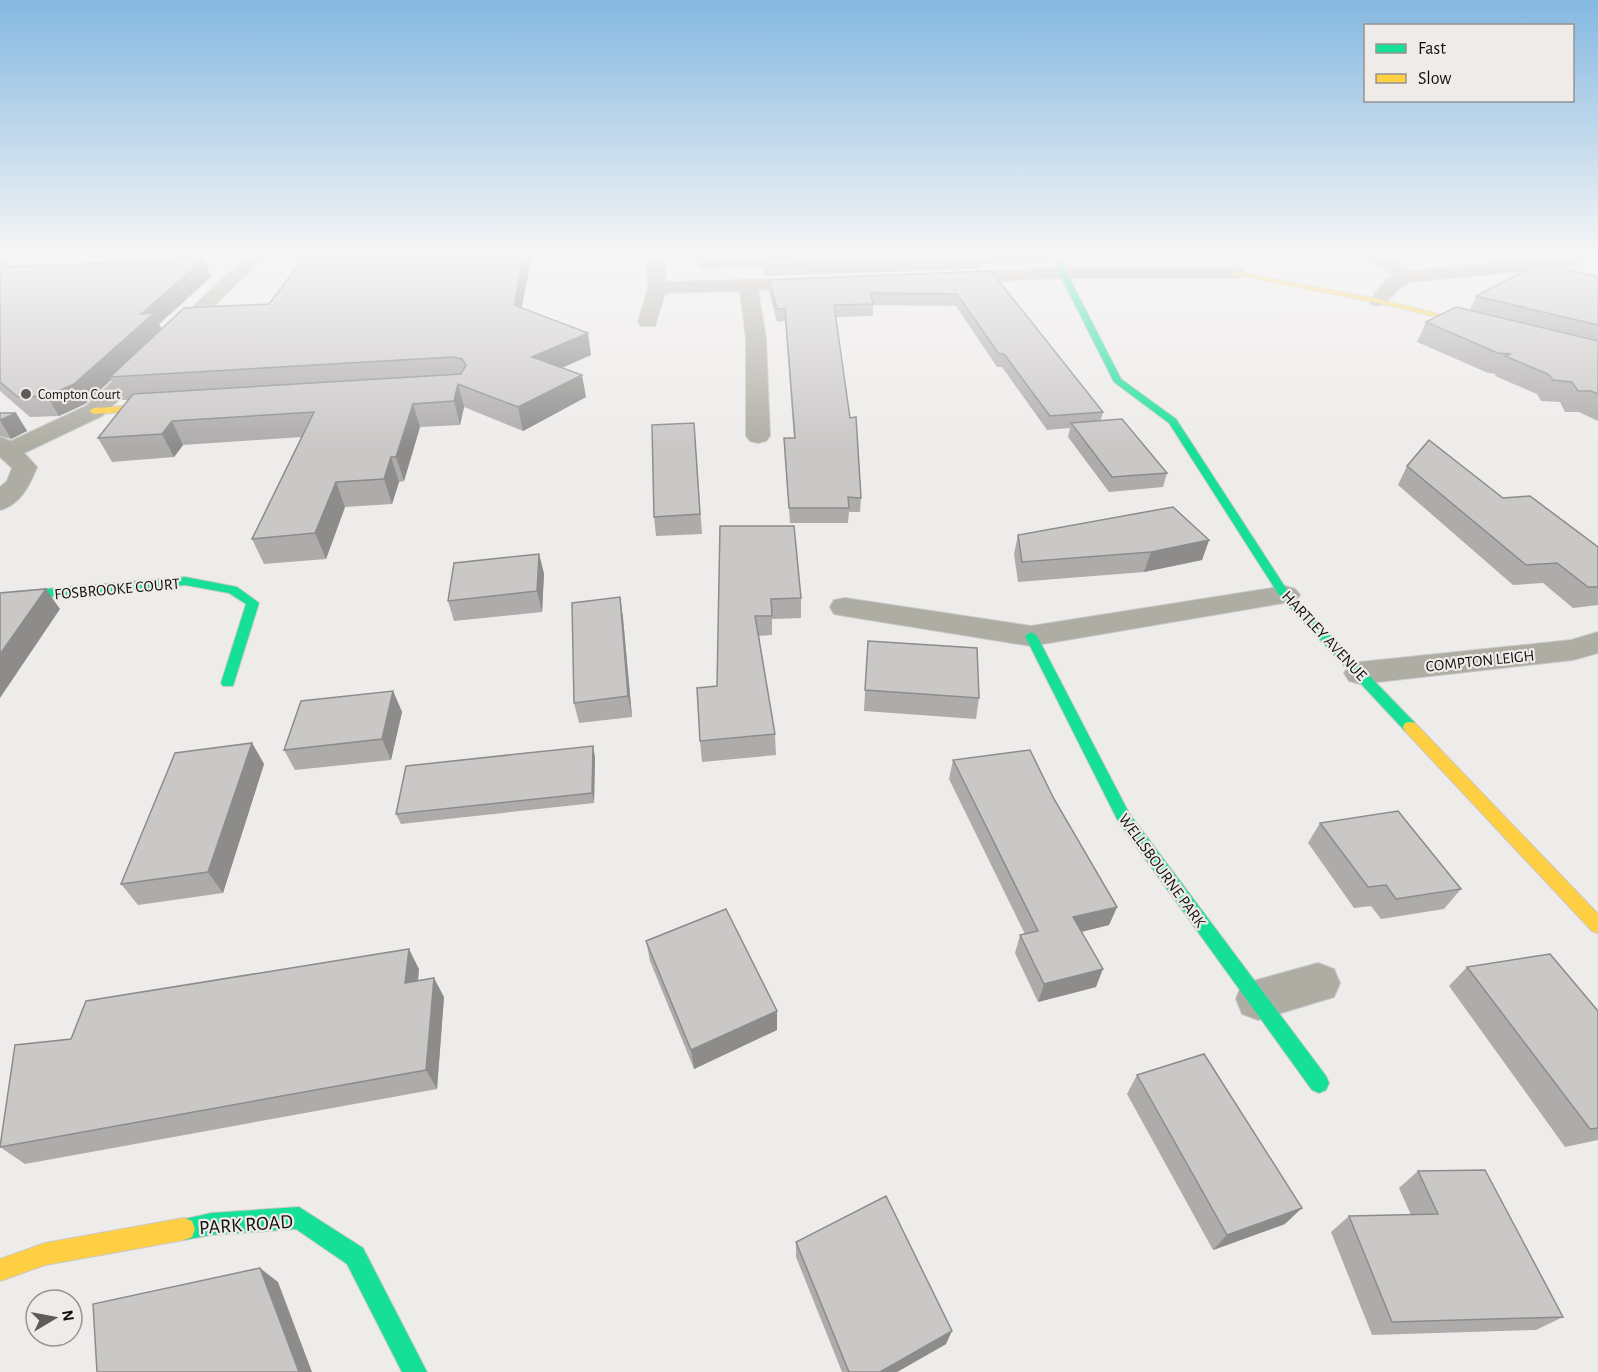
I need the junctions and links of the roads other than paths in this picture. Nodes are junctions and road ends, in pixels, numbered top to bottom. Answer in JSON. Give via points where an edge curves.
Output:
{"nodes":[{"id":1,"x":191,"y":319,"type":"edge"},
{"id":2,"x":649,"y":319,"type":"edge"},
{"id":3,"x":753,"y":319,"type":"edge"},
{"id":4,"x":1086,"y":319,"type":"edge"},
{"id":5,"x":1451,"y":319,"type":"edge"},
{"id":6,"x":648,"y":322,"type":"dead end"},
{"id":7,"x":1500,"y":331,"type":"edge"},
{"id":8,"x":176,"y":406,"type":"edge"},
{"id":9,"x":94,"y":411,"type":"junction"},
{"id":10,"x":758,"y":436,"type":"dead end"},
{"id":11,"x":4,"y":447,"type":"edge"},
{"id":12,"x":0,"y":502,"type":"edge"},
{"id":13,"x":1285,"y":596,"type":"junction"},
{"id":14,"x":0,"y":597,"type":"edge"},
{"id":15,"x":845,"y":607,"type":"dead end"},
{"id":16,"x":1031,"y":636,"type":"junction"},
{"id":17,"x":1598,"y":642,"type":"edge"},
{"id":18,"x":1360,"y":674,"type":"junction"},
{"id":19,"x":228,"y":683,"type":"dead end"},
{"id":20,"x":1598,"y":926,"type":"edge"},
{"id":21,"x":1318,"y":982,"type":"dead end"},
{"id":22,"x":1258,"y":999,"type":"junction"},
{"id":23,"x":1319,"y":1083,"type":"dead end"},
{"id":24,"x":0,"y":1270,"type":"edge"},
{"id":25,"x":415,"y":1372,"type":"edge"}],
"edges":[{"from":1,"to":9,"type":"street"},
{"from":2,"to":6,"type":"street"},
{"from":3,"to":10,"type":"street"},
{"from":4,"to":13,"type":"street","name":"HARTLEY AVENUE","via":[[1118,380],[1173,421]]},
{"from":5,"to":7,"type":"street"},
{"from":8,"to":9,"type":"street"},
{"from":9,"to":11,"type":"street"},
{"from":11,"to":12,"type":"street","via":[[25,467],[18,484]]},
{"from":13,"to":16,"type":"street"},
{"from":13,"to":18,"type":"street","name":"HARTLEY AVENUE"},
{"from":14,"to":19,"type":"street","name":"FOSBROOKE COURT","via":[[185,582],[233,590],[253,603]]},
{"from":15,"to":16,"type":"street"},
{"from":16,"to":22,"type":"street","name":"WELLSBOURNE PARK","via":[[1123,817]]},
{"from":17,"to":18,"type":"street","name":"COMPTON LEIGH","via":[[1573,650]]},
{"from":18,"to":20,"type":"street","name":"HARTLEY AVENUE"},
{"from":21,"to":22,"type":"street"},
{"from":22,"to":23,"type":"street","name":"WELLSBOURNE PARK"},
{"from":24,"to":25,"type":"street","name":"PARK ROAD","via":[[45,1254],[211,1224],[299,1218],[355,1256]]}]}
